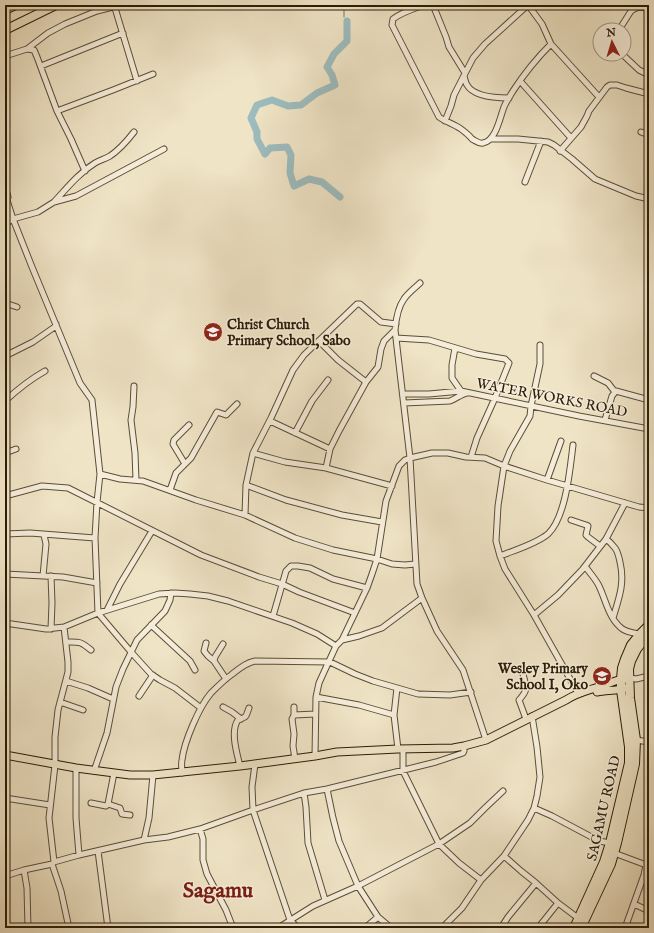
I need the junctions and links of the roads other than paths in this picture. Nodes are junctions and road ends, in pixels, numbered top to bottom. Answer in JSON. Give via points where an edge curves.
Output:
{"nodes":[{"id":1,"x":36,"y":5,"type":"edge"},
{"id":2,"x":56,"y":5,"type":"edge"},
{"id":3,"x":424,"y":5,"type":"edge"},
{"id":4,"x":433,"y":5,"type":"edge"},
{"id":5,"x":528,"y":5,"type":"edge"},
{"id":6,"x":649,"y":8,"type":"edge"},
{"id":7,"x":5,"y":20,"type":"edge"},
{"id":8,"x":624,"y":22,"type":"edge"},
{"id":9,"x":5,"y":30,"type":"edge"},
{"id":10,"x":123,"y":33,"type":"junction"},
{"id":11,"x":551,"y":44,"type":"junction"},
{"id":12,"x":27,"y":49,"type":"junction"},
{"id":13,"x":5,"y":56,"type":"edge"},
{"id":14,"x":630,"y":62,"type":"edge"},
{"id":15,"x":41,"y":66,"type":"junction"},
{"id":16,"x":153,"y":74,"type":"dead end"},
{"id":17,"x":465,"y":75,"type":"junction"},
{"id":18,"x":649,"y":75,"type":"edge"},
{"id":19,"x":137,"y":81,"type":"junction"},
{"id":20,"x":520,"y":81,"type":"junction"},
{"id":21,"x":649,"y":94,"type":"edge"},
{"id":22,"x":599,"y":97,"type":"junction"},
{"id":23,"x":509,"y":98,"type":"junction"},
{"id":24,"x":57,"y":111,"type":"junction"},
{"id":25,"x":445,"y":121,"type":"junction"},
{"id":26,"x":134,"y":132,"type":"dead end"},
{"id":27,"x":641,"y":132,"type":"dead end"},
{"id":28,"x":649,"y":135,"type":"edge"},
{"id":29,"x":491,"y":138,"type":"junction"},
{"id":30,"x":571,"y":138,"type":"junction"},
{"id":31,"x":541,"y":141,"type":"junction"},
{"id":32,"x":164,"y":149,"type":"dead end"},
{"id":33,"x":560,"y":151,"type":"junction"},
{"id":34,"x":85,"y":171,"type":"junction"},
{"id":35,"x":525,"y":182,"type":"dead end"},
{"id":36,"x":5,"y":186,"type":"edge"},
{"id":37,"x":5,"y":194,"type":"edge"},
{"id":38,"x":649,"y":197,"type":"edge"},
{"id":39,"x":54,"y":202,"type":"junction"},
{"id":40,"x":13,"y":219,"type":"junction"},
{"id":41,"x":5,"y":224,"type":"edge"},
{"id":42,"x":420,"y":283,"type":"dead end"},
{"id":43,"x":5,"y":303,"type":"edge"},
{"id":44,"x":17,"y":307,"type":"dead end"},
{"id":45,"x":56,"y":326,"type":"junction"},
{"id":46,"x":395,"y":327,"type":"junction"},
{"id":47,"x":396,"y":338,"type":"junction"},
{"id":48,"x":319,"y":341,"type":"junction"},
{"id":49,"x":540,"y":345,"type":"dead end"},
{"id":50,"x":455,"y":348,"type":"junction"},
{"id":51,"x":5,"y":356,"type":"edge"},
{"id":52,"x":45,"y":371,"type":"dead end"},
{"id":53,"x":594,"y":376,"type":"dead end"},
{"id":54,"x":328,"y":380,"type":"dead end"},
{"id":55,"x":366,"y":382,"type":"junction"},
{"id":56,"x":134,"y":386,"type":"dead end"},
{"id":57,"x":461,"y":391,"type":"junction"},
{"id":58,"x":468,"y":392,"type":"junction"},
{"id":59,"x":615,"y":392,"type":"junction"},
{"id":60,"x":403,"y":394,"type":"junction"},
{"id":61,"x":495,"y":398,"type":"junction"},
{"id":62,"x":649,"y":400,"type":"edge"},
{"id":63,"x":5,"y":401,"type":"edge"},
{"id":64,"x":404,"y":403,"type":"junction"},
{"id":65,"x":237,"y":404,"type":"dead end"},
{"id":66,"x":531,"y":406,"type":"junction"},
{"id":67,"x":270,"y":420,"type":"junction"},
{"id":68,"x":605,"y":420,"type":"junction"},
{"id":69,"x":189,"y":425,"type":"dead end"},
{"id":70,"x":649,"y":429,"type":"edge"},
{"id":71,"x":294,"y":433,"type":"junction"},
{"id":72,"x":561,"y":441,"type":"dead end"},
{"id":73,"x":573,"y":445,"type":"dead end"},
{"id":74,"x":16,"y":449,"type":"dead end"},
{"id":75,"x":330,"y":449,"type":"junction"},
{"id":76,"x":5,"y":453,"type":"edge"},
{"id":77,"x":253,"y":453,"type":"junction"},
{"id":78,"x":471,"y":457,"type":"junction"},
{"id":79,"x":410,"y":458,"type":"junction"},
{"id":80,"x":185,"y":464,"type":"junction"},
{"id":81,"x":504,"y":466,"type":"junction"},
{"id":82,"x":326,"y":468,"type":"junction"},
{"id":83,"x":100,"y":474,"type":"junction"},
{"id":84,"x":136,"y":480,"type":"junction"},
{"id":85,"x":547,"y":480,"type":"junction"},
{"id":86,"x":246,"y":485,"type":"junction"},
{"id":87,"x":392,"y":486,"type":"junction"},
{"id":88,"x":567,"y":486,"type":"junction"},
{"id":89,"x":170,"y":490,"type":"junction"},
{"id":90,"x":5,"y":496,"type":"edge"},
{"id":91,"x":97,"y":502,"type":"junction"},
{"id":92,"x":626,"y":503,"type":"junction"},
{"id":93,"x":649,"y":508,"type":"edge"},
{"id":94,"x":245,"y":515,"type":"junction"},
{"id":95,"x":571,"y":520,"type":"dead end"},
{"id":96,"x":382,"y":522,"type":"junction"},
{"id":97,"x":152,"y":531,"type":"junction"},
{"id":98,"x":5,"y":534,"type":"edge"},
{"id":99,"x":44,"y":534,"type":"junction"},
{"id":100,"x":95,"y":538,"type":"junction"},
{"id":101,"x":606,"y":538,"type":"junction"},
{"id":102,"x":600,"y":546,"type":"junction"},
{"id":103,"x":500,"y":556,"type":"junction"},
{"id":104,"x":377,"y":559,"type":"junction"},
{"id":105,"x":415,"y":564,"type":"junction"},
{"id":106,"x":584,"y":566,"type":"junction"},
{"id":107,"x":5,"y":574,"type":"edge"},
{"id":108,"x":43,"y":576,"type":"junction"},
{"id":109,"x":51,"y":576,"type":"junction"},
{"id":110,"x":97,"y":583,"type":"junction"},
{"id":111,"x":282,"y":584,"type":"junction"},
{"id":112,"x":367,"y":588,"type":"junction"},
{"id":113,"x":171,"y":593,"type":"junction"},
{"id":114,"x":422,"y":598,"type":"junction"},
{"id":115,"x":107,"y":610,"type":"junction"},
{"id":116,"x":98,"y":613,"type":"junction"},
{"id":117,"x":355,"y":613,"type":"junction"},
{"id":118,"x":534,"y":615,"type":"junction"},
{"id":119,"x":274,"y":616,"type":"junction"},
{"id":120,"x":613,"y":618,"type":"junction"},
{"id":121,"x":5,"y":623,"type":"edge"},
{"id":122,"x":151,"y":625,"type":"junction"},
{"id":123,"x":649,"y":625,"type":"edge"},
{"id":124,"x":64,"y":627,"type":"junction"},
{"id":125,"x":51,"y":629,"type":"junction"},
{"id":126,"x":640,"y":634,"type":"junction"},
{"id":127,"x":649,"y":634,"type":"edge"},
{"id":128,"x":342,"y":640,"type":"junction"},
{"id":129,"x":66,"y":642,"type":"junction"},
{"id":130,"x":206,"y":643,"type":"dead end"},
{"id":131,"x":222,"y":644,"type":"dead end"},
{"id":132,"x":336,"y":646,"type":"junction"},
{"id":133,"x":91,"y":650,"type":"dead end"},
{"id":134,"x":131,"y":652,"type":"junction"},
{"id":135,"x":214,"y":661,"type":"junction"},
{"id":136,"x":330,"y":662,"type":"junction"},
{"id":137,"x":195,"y":670,"type":"dead end"},
{"id":138,"x":523,"y":674,"type":"dead end"},
{"id":139,"x":154,"y":675,"type":"junction"},
{"id":140,"x":649,"y":676,"type":"edge"},
{"id":141,"x":226,"y":679,"type":"junction"},
{"id":142,"x":620,"y":679,"type":"junction"},
{"id":143,"x":66,"y":681,"type":"junction"},
{"id":144,"x":632,"y":681,"type":"junction"},
{"id":145,"x":398,"y":688,"type":"junction"},
{"id":146,"x":621,"y":690,"type":"junction"},
{"id":147,"x":471,"y":692,"type":"junction"},
{"id":148,"x":578,"y":693,"type":"junction"},
{"id":149,"x":139,"y":696,"type":"dead end"},
{"id":150,"x":316,"y":697,"type":"junction"},
{"id":151,"x":113,"y":699,"type":"junction"},
{"id":152,"x":566,"y":700,"type":"junction"},
{"id":153,"x":60,"y":702,"type":"junction"},
{"id":154,"x":223,"y":706,"type":"dead end"},
{"id":155,"x":294,"y":707,"type":"dead end"},
{"id":156,"x":201,"y":708,"type":"junction"},
{"id":157,"x":249,"y":708,"type":"dead end"},
{"id":158,"x":83,"y":710,"type":"dead end"},
{"id":159,"x":315,"y":714,"type":"junction"},
{"id":160,"x":294,"y":715,"type":"junction"},
{"id":161,"x":394,"y":715,"type":"junction"},
{"id":162,"x":529,"y":718,"type":"junction"},
{"id":163,"x":241,"y":719,"type":"junction"},
{"id":164,"x":486,"y":740,"type":"junction"},
{"id":165,"x":636,"y":740,"type":"junction"},
{"id":166,"x":649,"y":742,"type":"edge"},
{"id":167,"x":464,"y":746,"type":"junction"},
{"id":168,"x":400,"y":749,"type":"junction"},
{"id":169,"x":5,"y":755,"type":"edge"},
{"id":170,"x":315,"y":756,"type":"junction"},
{"id":171,"x":295,"y":759,"type":"junction"},
{"id":172,"x":55,"y":764,"type":"junction"},
{"id":173,"x":255,"y":764,"type":"junction"},
{"id":174,"x":240,"y":766,"type":"junction"},
{"id":175,"x":76,"y":768,"type":"junction"},
{"id":176,"x":94,"y":771,"type":"junction"},
{"id":177,"x":403,"y":771,"type":"junction"},
{"id":178,"x":114,"y":773,"type":"junction"},
{"id":179,"x":182,"y":773,"type":"junction"},
{"id":180,"x":153,"y":776,"type":"junction"},
{"id":181,"x":327,"y":789,"type":"junction"},
{"id":182,"x":503,"y":792,"type":"dead end"},
{"id":183,"x":304,"y":794,"type":"junction"},
{"id":184,"x":5,"y":798,"type":"edge"},
{"id":185,"x":91,"y":803,"type":"dead end"},
{"id":186,"x":108,"y":804,"type":"junction"},
{"id":187,"x":50,"y":805,"type":"junction"},
{"id":188,"x":534,"y":808,"type":"junction"},
{"id":189,"x":253,"y":810,"type":"junction"},
{"id":190,"x":130,"y":815,"type":"dead end"},
{"id":191,"x":200,"y":830,"type":"junction"},
{"id":192,"x":144,"y":840,"type":"junction"},
{"id":193,"x":610,"y":843,"type":"junction"},
{"id":194,"x":439,"y":844,"type":"junction"},
{"id":195,"x":98,"y":850,"type":"junction"},
{"id":196,"x":614,"y":853,"type":"junction"},
{"id":197,"x":79,"y":855,"type":"junction"},
{"id":198,"x":504,"y":856,"type":"junction"},
{"id":199,"x":53,"y":863,"type":"junction"},
{"id":200,"x":647,"y":866,"type":"edge"},
{"id":201,"x":24,"y":870,"type":"junction"},
{"id":202,"x":5,"y":876,"type":"edge"},
{"id":203,"x":481,"y":880,"type":"junction"},
{"id":204,"x":536,"y":883,"type":"junction"},
{"id":205,"x":358,"y":886,"type":"junction"},
{"id":206,"x":325,"y":900,"type":"junction"},
{"id":207,"x":558,"y":903,"type":"junction"},
{"id":208,"x":634,"y":904,"type":"junction"},
{"id":209,"x":649,"y":911,"type":"edge"},
{"id":210,"x":378,"y":917,"type":"junction"},
{"id":211,"x":578,"y":918,"type":"junction"},
{"id":212,"x":290,"y":920,"type":"junction"},
{"id":213,"x":28,"y":928,"type":"edge"},
{"id":214,"x":69,"y":928,"type":"edge"},
{"id":215,"x":108,"y":928,"type":"edge"},
{"id":216,"x":233,"y":928,"type":"edge"},
{"id":217,"x":278,"y":928,"type":"edge"},
{"id":218,"x":298,"y":928,"type":"edge"},
{"id":219,"x":365,"y":928,"type":"edge"},
{"id":220,"x":391,"y":928,"type":"edge"},
{"id":221,"x":442,"y":928,"type":"edge"},
{"id":222,"x":501,"y":928,"type":"edge"},
{"id":223,"x":538,"y":928,"type":"edge"},
{"id":224,"x":574,"y":928,"type":"edge"},
{"id":225,"x":581,"y":928,"type":"edge"},
{"id":226,"x":625,"y":928,"type":"edge"}],
"edges":[{"from":1,"to":7,"type":"highway"},
{"from":2,"to":9,"type":"highway"},
{"from":3,"to":25,"type":"street","via":[[397,16],[392,26],[437,114]]},
{"from":4,"to":17,"type":"street","via":[[449,46]]},
{"from":5,"to":11,"type":"street","via":[[542,24]]},
{"from":5,"to":17,"type":"street","via":[[475,55]]},
{"from":6,"to":8,"type":"street","via":[[634,8]]},
{"from":10,"to":12,"type":"street","via":[[116,8],[111,6],[65,24]]},
{"from":10,"to":15,"type":"street"},
{"from":10,"to":19,"type":"street"},
{"from":11,"to":20,"type":"street"},
{"from":11,"to":22,"type":"street"},
{"from":12,"to":13,"type":"street"},
{"from":12,"to":15,"type":"street","via":[[34,50]]},
{"from":14,"to":18,"type":"street"},
{"from":15,"to":24,"type":"street"},
{"from":16,"to":19,"type":"street"},
{"from":17,"to":23,"type":"street","via":[[466,84],[476,93]]},
{"from":17,"to":25,"type":"street","via":[[454,95]]},
{"from":19,"to":24,"type":"street"},
{"from":20,"to":23,"type":"street"},
{"from":20,"to":30,"type":"street"},
{"from":21,"to":22,"type":"street","via":[[614,85],[607,87]]},
{"from":22,"to":30,"type":"street","via":[[581,127]]},
{"from":23,"to":29,"type":"street"},
{"from":24,"to":34,"type":"street"},
{"from":25,"to":29,"type":"street","via":[[460,128],[476,142],[487,142]]},
{"from":26,"to":34,"type":"street","via":[[109,157],[96,162]]},
{"from":27,"to":28,"type":"street"},
{"from":29,"to":31,"type":"street"},
{"from":30,"to":33,"type":"street"},
{"from":31,"to":33,"type":"street","via":[[554,145]]},
{"from":31,"to":35,"type":"street"},
{"from":32,"to":39,"type":"street","via":[[76,196]]},
{"from":33,"to":38,"type":"street","via":[[595,179],[636,196]]},
{"from":34,"to":39,"type":"street"},
{"from":36,"to":40,"type":"street"},
{"from":37,"to":40,"type":"street"},
{"from":39,"to":40,"type":"street","via":[[38,212]]},
{"from":40,"to":41,"type":"street"},
{"from":40,"to":45,"type":"street"},
{"from":42,"to":46,"type":"street","via":[[399,306]]},
{"from":43,"to":44,"type":"street"},
{"from":45,"to":51,"type":"street","via":[[33,342]]},
{"from":45,"to":83,"type":"street","via":[[80,383],[92,400]]},
{"from":46,"to":47,"type":"street"},
{"from":46,"to":48,"type":"street","via":[[381,322],[357,304]]},
{"from":46,"to":55,"type":"street","via":[[384,341],[378,367]]},
{"from":47,"to":50,"type":"street","via":[[429,340]]},
{"from":47,"to":60,"type":"street"},
{"from":48,"to":55,"type":"street"},
{"from":48,"to":67,"type":"street","via":[[293,370]]},
{"from":49,"to":66,"type":"street","via":[[540,364]]},
{"from":50,"to":57,"type":"street","via":[[452,378]]},
{"from":50,"to":61,"type":"street","via":[[508,361],[509,365]]},
{"from":52,"to":63,"type":"street","via":[[32,378]]},
{"from":53,"to":59,"type":"street","via":[[608,383]]},
{"from":54,"to":71,"type":"street","via":[[312,401]]},
{"from":55,"to":75,"type":"street"},
{"from":56,"to":84,"type":"street","via":[[131,420]]},
{"from":57,"to":58,"type":"street"},
{"from":57,"to":60,"type":"street"},
{"from":58,"to":61,"type":"street","name":"WATER WORKS ROAD"},
{"from":58,"to":64,"type":"street","name":"WATER WORKS ROAD","via":[[450,401]]},
{"from":59,"to":62,"type":"street"},
{"from":59,"to":68,"type":"street"},
{"from":60,"to":64,"type":"street"},
{"from":61,"to":66,"type":"street","name":"WATER WORKS ROAD"},
{"from":61,"to":78,"type":"street"},
{"from":64,"to":79,"type":"street"},
{"from":65,"to":80,"type":"street","via":[[226,415],[217,412]]},
{"from":66,"to":68,"type":"street","name":"WATER WORKS ROAD"},
{"from":66,"to":81,"type":"street","via":[[530,416]]},
{"from":67,"to":71,"type":"street"},
{"from":67,"to":77,"type":"street"},
{"from":68,"to":70,"type":"street","name":"WATER WORKS ROAD"},
{"from":69,"to":80,"type":"street","via":[[173,444]]},
{"from":71,"to":75,"type":"street"},
{"from":72,"to":85,"type":"street"},
{"from":73,"to":88,"type":"street"},
{"from":74,"to":76,"type":"street"},
{"from":75,"to":82,"type":"street"},
{"from":77,"to":82,"type":"street","via":[[285,462]]},
{"from":77,"to":86,"type":"street"},
{"from":78,"to":79,"type":"street","via":[[432,453]]},
{"from":78,"to":81,"type":"street","via":[[485,458]]},
{"from":79,"to":87,"type":"street","via":[[399,466]]},
{"from":79,"to":105,"type":"street"},
{"from":80,"to":89,"type":"street","via":[[176,473]]},
{"from":81,"to":85,"type":"street"},
{"from":81,"to":103,"type":"street","via":[[496,541]]},
{"from":82,"to":87,"type":"street"},
{"from":83,"to":84,"type":"street"},
{"from":83,"to":91,"type":"street"},
{"from":84,"to":89,"type":"street"},
{"from":85,"to":88,"type":"street"},
{"from":86,"to":94,"type":"street"},
{"from":86,"to":96,"type":"street","via":[[286,500],[342,515]]},
{"from":87,"to":96,"type":"street"},
{"from":88,"to":92,"type":"street"},
{"from":88,"to":103,"type":"street","via":[[563,507],[547,534]]},
{"from":89,"to":94,"type":"street"},
{"from":90,"to":91,"type":"street","via":[[42,486],[68,488]]},
{"from":91,"to":97,"type":"street"},
{"from":91,"to":100,"type":"street"},
{"from":92,"to":93,"type":"street"},
{"from":92,"to":101,"type":"street"},
{"from":94,"to":104,"type":"street","via":[[295,538],[332,550]]},
{"from":95,"to":102,"type":"street","via":[[588,526],[586,535]]},
{"from":96,"to":104,"type":"street"},
{"from":97,"to":111,"type":"street","via":[[201,555]]},
{"from":97,"to":115,"type":"street"},
{"from":98,"to":99,"type":"street"},
{"from":99,"to":100,"type":"street"},
{"from":99,"to":108,"type":"street","via":[[46,544]]},
{"from":100,"to":110,"type":"street"},
{"from":101,"to":102,"type":"street"},
{"from":101,"to":120,"type":"street","via":[[618,555],[622,572],[622,585]]},
{"from":102,"to":106,"type":"street"},
{"from":103,"to":118,"type":"street","via":[[505,570]]},
{"from":104,"to":105,"type":"street","via":[[392,564]]},
{"from":104,"to":112,"type":"street"},
{"from":105,"to":114,"type":"street","via":[[417,584]]},
{"from":106,"to":118,"type":"street","via":[[558,596]]},
{"from":106,"to":120,"type":"street","via":[[598,584]]},
{"from":107,"to":108,"type":"street"},
{"from":108,"to":109,"type":"street"},
{"from":109,"to":110,"type":"street"},
{"from":109,"to":125,"type":"street"},
{"from":110,"to":116,"type":"street"},
{"from":111,"to":112,"type":"street","via":[[286,571],[291,566],[298,566]]},
{"from":111,"to":117,"type":"street"},
{"from":111,"to":119,"type":"street"},
{"from":112,"to":117,"type":"street"},
{"from":113,"to":115,"type":"street","via":[[159,594]]},
{"from":113,"to":119,"type":"street","via":[[208,596]]},
{"from":113,"to":122,"type":"street","via":[[165,610]]},
{"from":114,"to":128,"type":"street","via":[[382,628]]},
{"from":114,"to":147,"type":"street","via":[[437,631],[463,670]]},
{"from":115,"to":116,"type":"street"},
{"from":116,"to":124,"type":"street"},
{"from":116,"to":134,"type":"street"},
{"from":117,"to":128,"type":"street"},
{"from":118,"to":148,"type":"street"},
{"from":119,"to":132,"type":"street","via":[[317,634]]},
{"from":120,"to":126,"type":"street","via":[[623,629]]},
{"from":121,"to":125,"type":"street"},
{"from":122,"to":134,"type":"street","via":[[137,640]]},
{"from":122,"to":137,"type":"street","via":[[190,661]]},
{"from":123,"to":126,"type":"highway","name":"SAGAMU ROAD"},
{"from":124,"to":125,"type":"street"},
{"from":124,"to":129,"type":"street"},
{"from":126,"to":142,"type":"highway","name":"SAGAMU ROAD","via":[[631,645]]},
{"from":127,"to":144,"type":"highway","name":"SAGAMU ROAD","via":[[634,654],[629,668]]},
{"from":128,"to":132,"type":"street"},
{"from":129,"to":133,"type":"street","via":[[83,643]]},
{"from":129,"to":143,"type":"street"},
{"from":130,"to":135,"type":"street","via":[[204,651]]},
{"from":131,"to":135,"type":"street"},
{"from":132,"to":136,"type":"street"},
{"from":134,"to":139,"type":"street"},
{"from":134,"to":151,"type":"street"},
{"from":135,"to":141,"type":"street"},
{"from":136,"to":141,"type":"street","via":[[254,661],[244,664]]},
{"from":136,"to":145,"type":"street","via":[[355,674]]},
{"from":136,"to":150,"type":"street"},
{"from":138,"to":162,"type":"street","via":[[526,690],[519,700]]},
{"from":139,"to":149,"type":"street"},
{"from":139,"to":156,"type":"street","via":[[176,688]]},
{"from":140,"to":144,"type":"street"},
{"from":141,"to":156,"type":"street"},
{"from":142,"to":144,"type":"main road"},
{"from":142,"to":146,"type":"highway","name":"SAGAMU ROAD"},
{"from":142,"to":148,"type":"main road"},
{"from":143,"to":151,"type":"street"},
{"from":143,"to":153,"type":"street"},
{"from":144,"to":146,"type":"main road"},
{"from":144,"to":165,"type":"highway","name":"SAGAMU ROAD","via":[[630,698]]},
{"from":145,"to":147,"type":"street","via":[[423,695]]},
{"from":145,"to":161,"type":"street"},
{"from":146,"to":152,"type":"main road","via":[[605,690]]},
{"from":146,"to":193,"type":"highway","name":"SAGAMU ROAD","via":[[630,756]]},
{"from":147,"to":164,"type":"street"},
{"from":148,"to":152,"type":"main road"},
{"from":150,"to":159,"type":"street"},
{"from":150,"to":161,"type":"street"},
{"from":151,"to":176,"type":"street","via":[[107,733]]},
{"from":152,"to":162,"type":"main road"},
{"from":153,"to":158,"type":"street"},
{"from":153,"to":172,"type":"street","via":[[55,737]]},
{"from":154,"to":163,"type":"street"},
{"from":155,"to":160,"type":"street"},
{"from":156,"to":179,"type":"street","via":[[184,749]]},
{"from":157,"to":163,"type":"street","via":[[245,717]]},
{"from":159,"to":160,"type":"street"},
{"from":159,"to":170,"type":"street"},
{"from":160,"to":171,"type":"street","via":[[292,719]]},
{"from":161,"to":168,"type":"street"},
{"from":162,"to":164,"type":"main road"},
{"from":162,"to":188,"type":"street","via":[[537,747],[540,777]]},
{"from":163,"to":174,"type":"street","via":[[235,724]]},
{"from":164,"to":167,"type":"main road"},
{"from":165,"to":166,"type":"street"},
{"from":165,"to":196,"type":"highway","name":"SAGAMU ROAD","via":[[636,764]]},
{"from":167,"to":168,"type":"main road"},
{"from":167,"to":177,"type":"street","via":[[463,753]]},
{"from":168,"to":170,"type":"main road","via":[[337,752]]},
{"from":168,"to":177,"type":"street"},
{"from":169,"to":172,"type":"main road"},
{"from":170,"to":171,"type":"main road"},
{"from":171,"to":173,"type":"main road"},
{"from":172,"to":175,"type":"main road"},
{"from":172,"to":187,"type":"street"},
{"from":173,"to":174,"type":"main road"},
{"from":173,"to":189,"type":"street"},
{"from":174,"to":179,"type":"main road"},
{"from":175,"to":176,"type":"main road"},
{"from":175,"to":197,"type":"street"},
{"from":176,"to":178,"type":"main road"},
{"from":177,"to":181,"type":"street"},
{"from":177,"to":194,"type":"street"},
{"from":178,"to":180,"type":"main road"},
{"from":178,"to":186,"type":"street"},
{"from":179,"to":180,"type":"main road"},
{"from":180,"to":192,"type":"street"},
{"from":181,"to":183,"type":"street"},
{"from":181,"to":205,"type":"street","via":[[340,841]]},
{"from":182,"to":194,"type":"street","via":[[470,823]]},
{"from":183,"to":189,"type":"street"},
{"from":183,"to":206,"type":"street","via":[[308,842]]},
{"from":184,"to":187,"type":"street"},
{"from":185,"to":186,"type":"street","via":[[106,806]]},
{"from":186,"to":190,"type":"street","via":[[120,808],[122,814]]},
{"from":187,"to":199,"type":"street"},
{"from":188,"to":193,"type":"street","via":[[599,841]]},
{"from":188,"to":198,"type":"street"},
{"from":189,"to":191,"type":"street"},
{"from":189,"to":212,"type":"street"},
{"from":191,"to":192,"type":"street"},
{"from":191,"to":216,"type":"street","via":[[207,874]]},
{"from":192,"to":195,"type":"street"},
{"from":193,"to":211,"type":"highway","name":"SAGAMU ROAD"},
{"from":194,"to":203,"type":"street"},
{"from":194,"to":205,"type":"street"},
{"from":195,"to":197,"type":"street"},
{"from":195,"to":215,"type":"street"},
{"from":196,"to":200,"type":"street"},
{"from":196,"to":225,"type":"highway","name":"SAGAMU ROAD"},
{"from":197,"to":199,"type":"street"},
{"from":198,"to":203,"type":"street"},
{"from":198,"to":204,"type":"street"},
{"from":199,"to":201,"type":"street"},
{"from":199,"to":214,"type":"street"},
{"from":200,"to":208,"type":"street"},
{"from":201,"to":202,"type":"street"},
{"from":201,"to":213,"type":"street"},
{"from":203,"to":221,"type":"street","via":[[462,908]]},
{"from":204,"to":207,"type":"street"},
{"from":204,"to":222,"type":"street"},
{"from":205,"to":206,"type":"street"},
{"from":205,"to":210,"type":"street"},
{"from":206,"to":212,"type":"street"},
{"from":207,"to":211,"type":"street"},
{"from":207,"to":223,"type":"street"},
{"from":208,"to":209,"type":"street"},
{"from":208,"to":226,"type":"street"},
{"from":210,"to":219,"type":"street"},
{"from":210,"to":220,"type":"street"},
{"from":211,"to":224,"type":"highway","name":"SAGAMU ROAD"},
{"from":212,"to":217,"type":"street"},
{"from":212,"to":218,"type":"street"}]}
